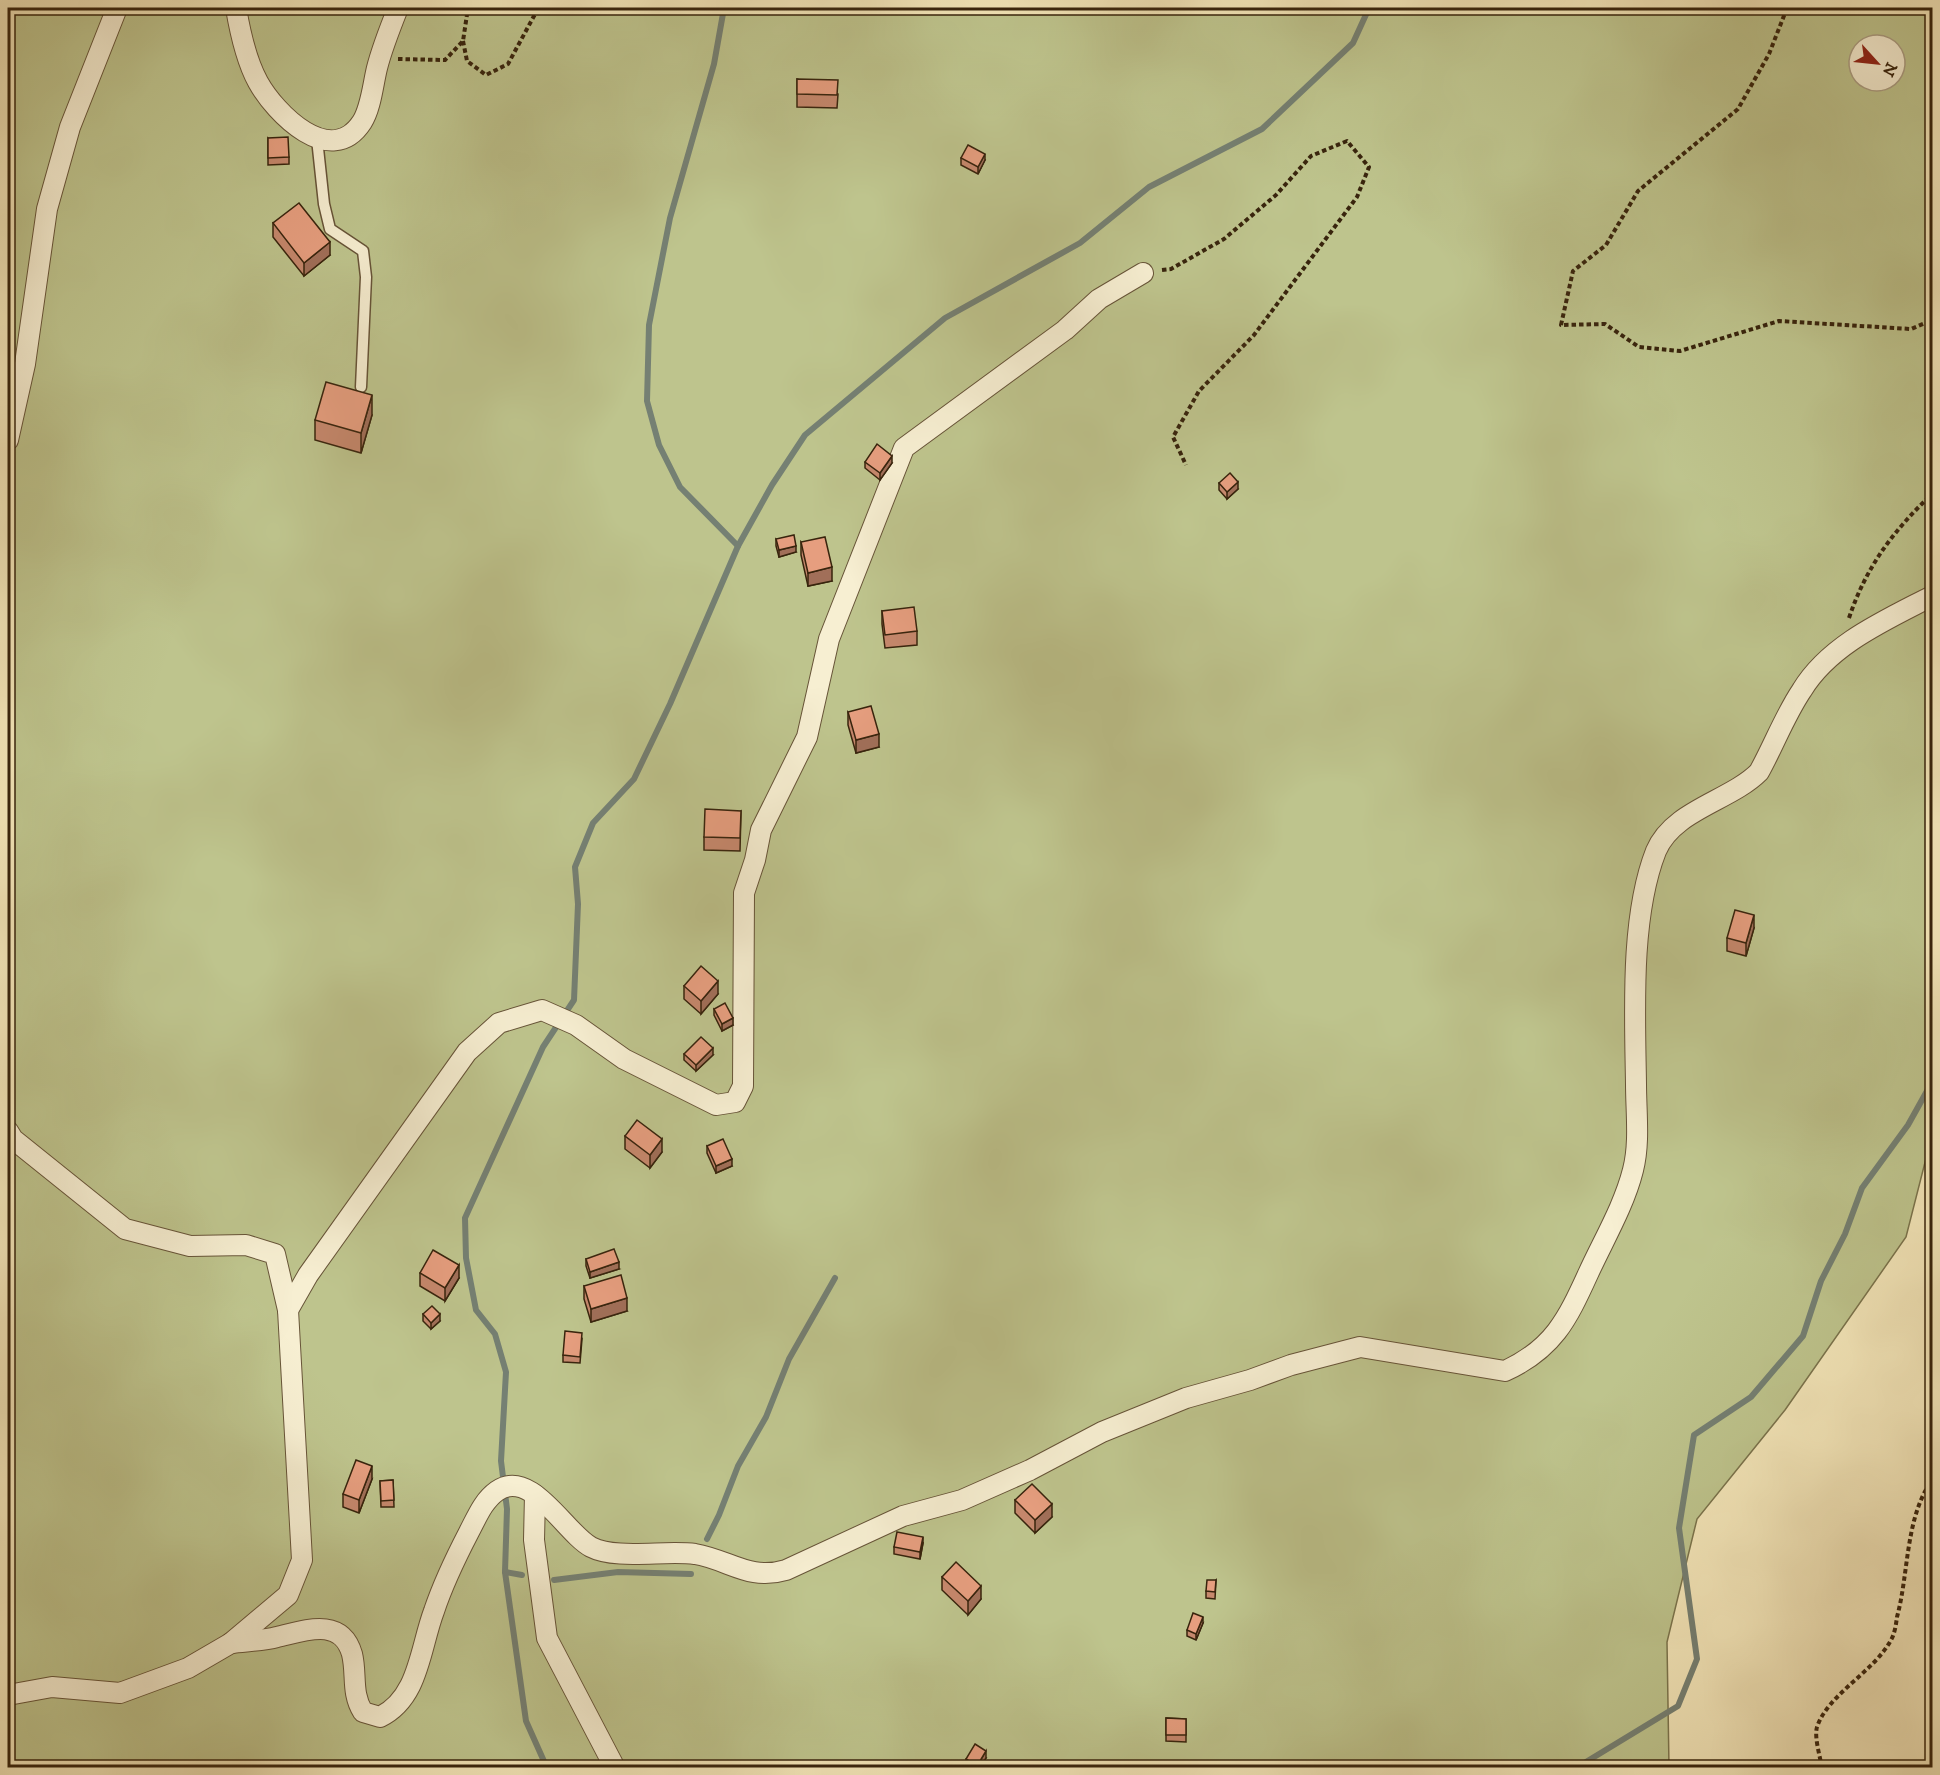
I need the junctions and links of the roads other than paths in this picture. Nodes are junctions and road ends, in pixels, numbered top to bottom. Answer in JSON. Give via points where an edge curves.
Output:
{"nodes":[{"id":1,"x":117,"y":8,"type":"edge"},
{"id":2,"x":236,"y":8,"type":"edge"},
{"id":3,"x":398,"y":8,"type":"edge"},
{"id":4,"x":317,"y":139,"type":"junction"},
{"id":5,"x":1143,"y":273,"type":"road end"},
{"id":6,"x":361,"y":387,"type":"dead end"},
{"id":7,"x":8,"y":440,"type":"edge"},
{"id":8,"x":1932,"y":596,"type":"edge"},
{"id":9,"x":8,"y":1131,"type":"edge"},
{"id":10,"x":288,"y":1310,"type":"junction"},
{"id":11,"x":535,"y":1495,"type":"junction"},
{"id":12,"x":231,"y":1643,"type":"junction"},
{"id":13,"x":8,"y":1695,"type":"edge"},
{"id":14,"x":615,"y":1767,"type":"edge"}],
"edges":[{"from":1,"to":7,"type":"street","via":[[70,126],[47,209],[25,364]]},
{"from":2,"to":4,"type":"street","via":[[259,84],[301,131]]},
{"from":3,"to":4,"type":"street","via":[[362,122],[345,136]]},
{"from":4,"to":6,"type":"lane","via":[[330,229],[363,251],[366,277]]},
{"from":5,"to":10,"type":"street","via":[[1099,299],[1065,330],[904,448],[829,639],[807,737],[761,830],[744,893],[743,1086],[735,1102],[716,1105],[624,1059],[576,1025],[542,1010],[499,1023],[467,1052],[308,1275]]},
{"from":8,"to":11,"type":"street","via":[[1828,657],[1801,691],[1759,772],[1667,832],[1657,849],[1636,960],[1637,1124],[1633,1170],[1564,1322],[1546,1346],[1527,1361],[1505,1371],[1360,1347],[1291,1365],[1175,1402],[1102,1432],[962,1500],[903,1516],[769,1575],[695,1554],[607,1553],[584,1543]]},
{"from":9,"to":10,"type":"street","via":[[125,1229],[190,1246],[246,1245],[275,1254]]},
{"from":10,"to":12,"type":"street","via":[[302,1560],[288,1595]]},
{"from":11,"to":12,"type":"street","via":[[516,1485],[502,1488],[483,1505],[434,1611],[412,1684],[398,1706],[380,1717],[363,1712],[357,1704],[352,1655],[347,1642],[337,1633],[323,1627]]},
{"from":11,"to":14,"type":"street","via":[[534,1540],[547,1638]]},
{"from":12,"to":13,"type":"street","via":[[188,1668],[120,1693],[52,1687]]}]}
